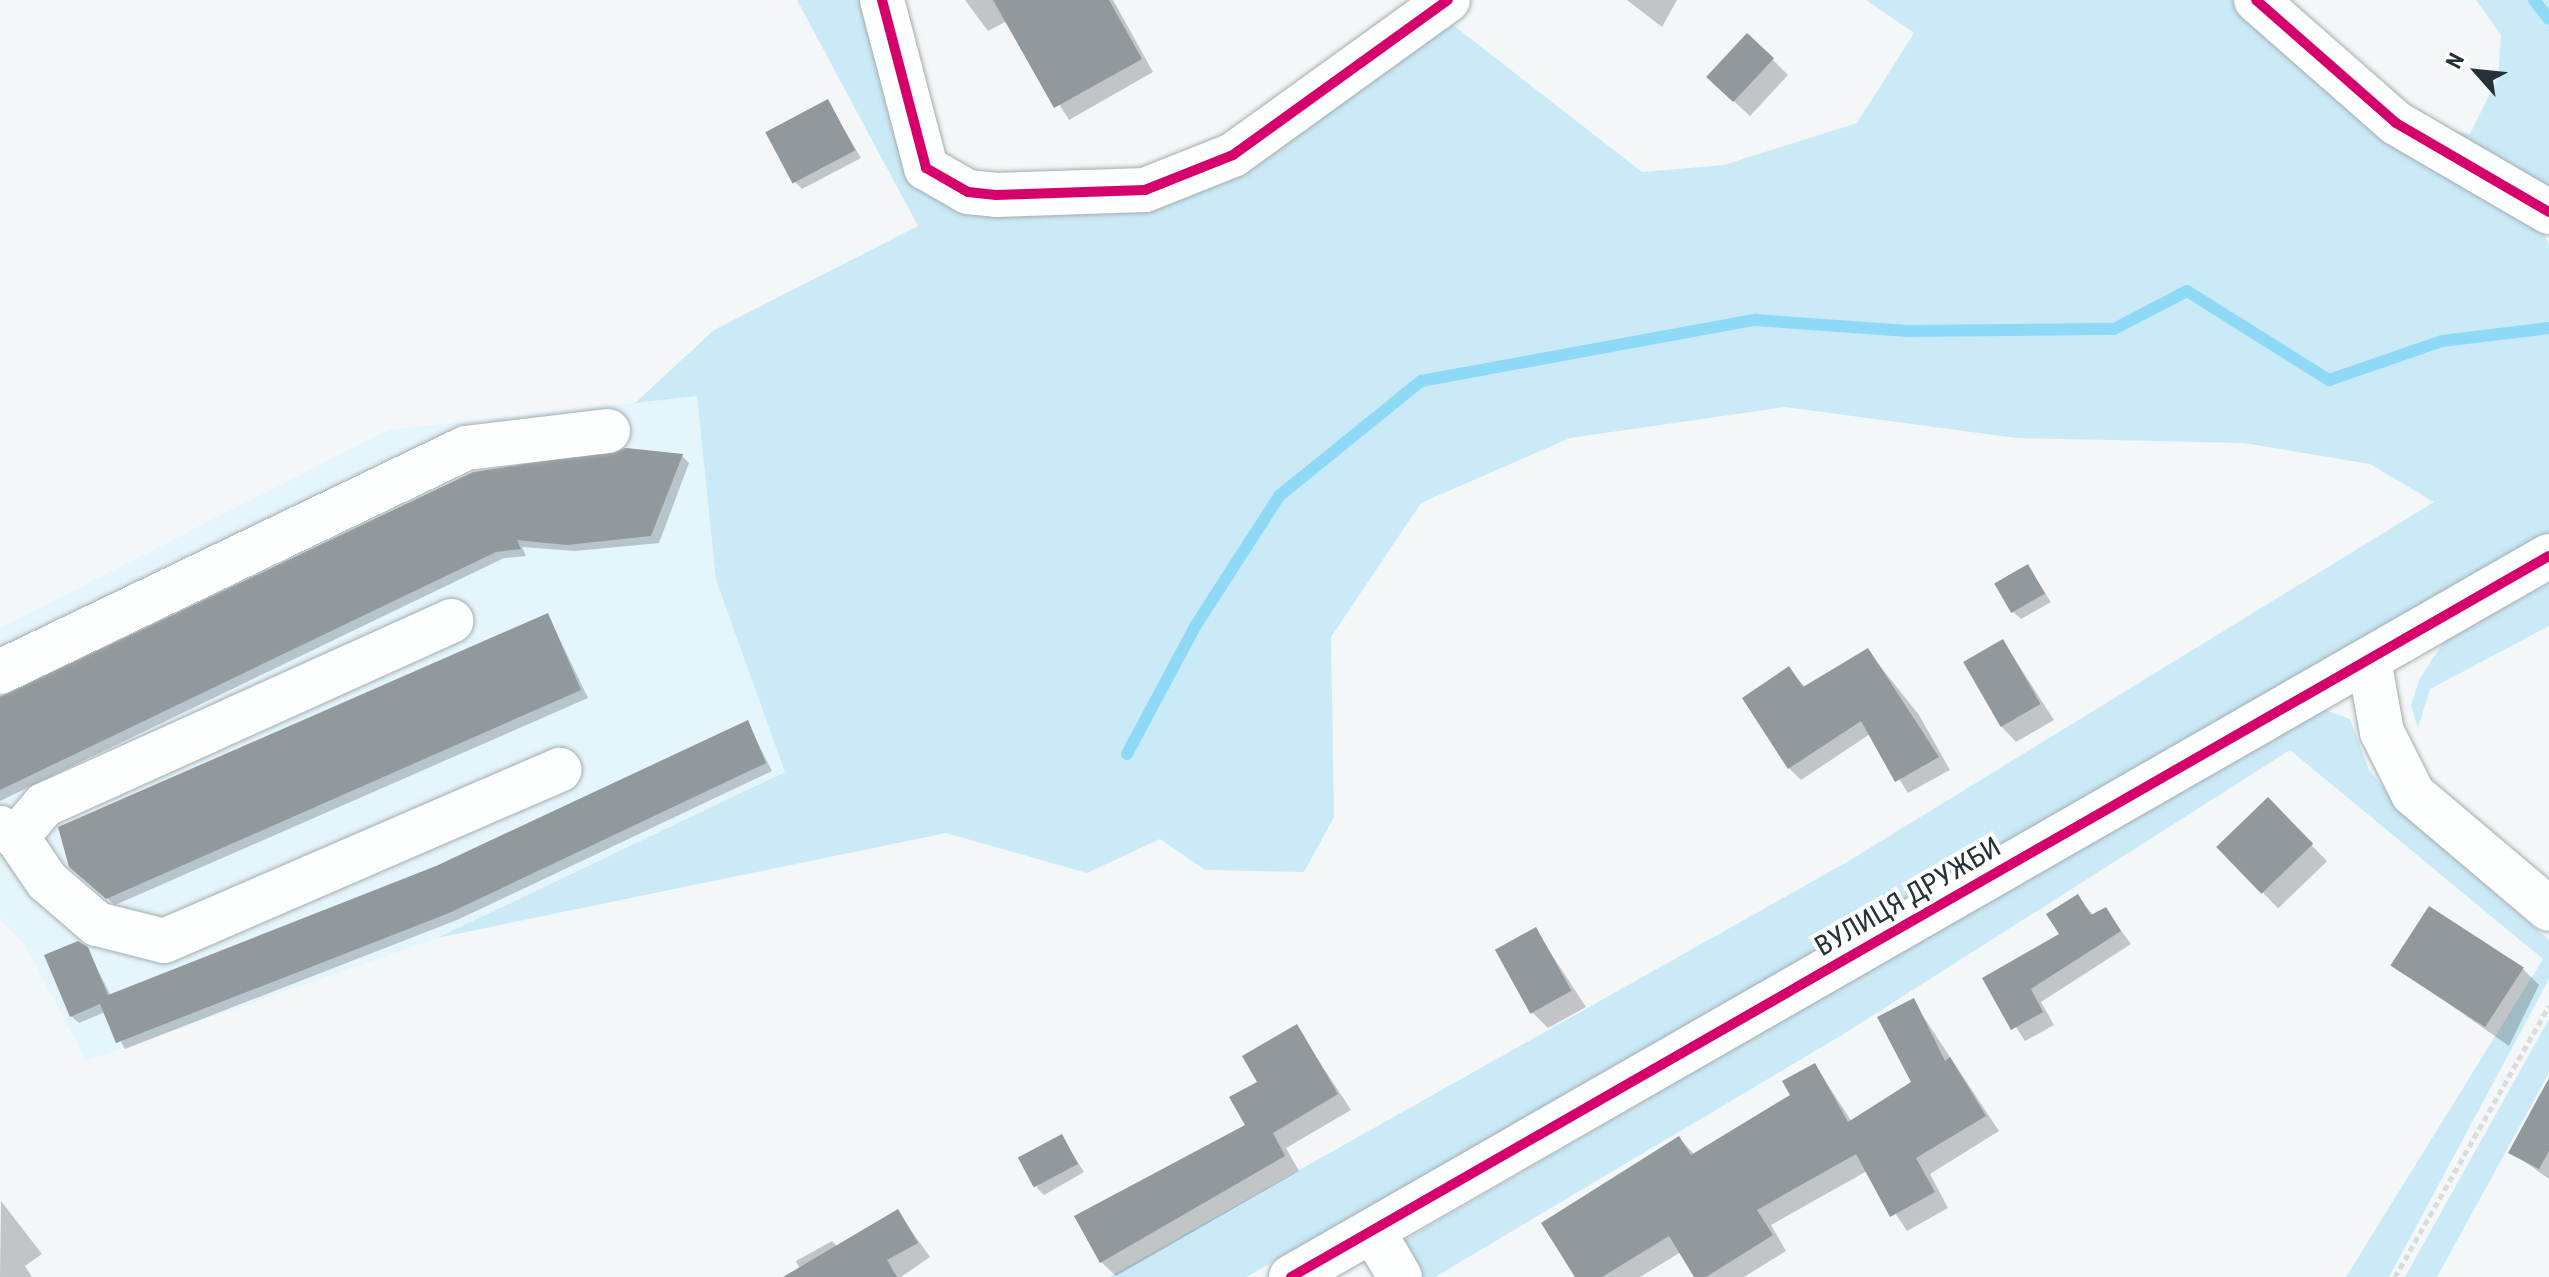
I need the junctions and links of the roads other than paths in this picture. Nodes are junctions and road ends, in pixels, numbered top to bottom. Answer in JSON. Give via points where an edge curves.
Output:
{"nodes":[{"id":1,"x":882,"y":0,"type":"edge"},
{"id":2,"x":1448,"y":0,"type":"edge"},
{"id":3,"x":2256,"y":0,"type":"edge"},
{"id":4,"x":2549,"y":212,"type":"edge"},
{"id":5,"x":608,"y":431,"type":"dead end"},
{"id":6,"x":2549,"y":556,"type":"edge"},
{"id":7,"x":451,"y":621,"type":"dead end"},
{"id":8,"x":2369,"y":660,"type":"junction"},
{"id":9,"x":0,"y":672,"type":"edge"},
{"id":10,"x":560,"y":770,"type":"dead end"},
{"id":11,"x":8,"y":832,"type":"edge"},
{"id":12,"x":2549,"y":909,"type":"edge"},
{"id":13,"x":1373,"y":1231,"type":"junction"},
{"id":14,"x":1291,"y":1277,"type":"edge"},
{"id":15,"x":1400,"y":1277,"type":"edge"}],
"edges":[{"from":1,"to":2,"type":"street","via":[[926,168],[968,192],[996,195],[1145,190],[1233,155]]},
{"from":3,"to":4,"type":"street","via":[[2396,123]]},
{"from":5,"to":9,"type":"street","via":[[466,448]]},
{"from":6,"to":8,"type":"street","name":"ВУЛИЦЯ ДРУЖБИ"},
{"from":7,"to":11,"type":"street","via":[[44,805]]},
{"from":8,"to":12,"type":"street","via":[[2392,763],[2413,794]]},
{"from":8,"to":13,"type":"street","name":"ВУЛИЦЯ ДРУЖБИ"},
{"from":10,"to":11,"type":"street","via":[[164,941],[97,924],[47,881]]},
{"from":13,"to":14,"type":"street","name":"ВУЛИЦЯ ДРУЖБИ"},
{"from":13,"to":15,"type":"street"}]}
